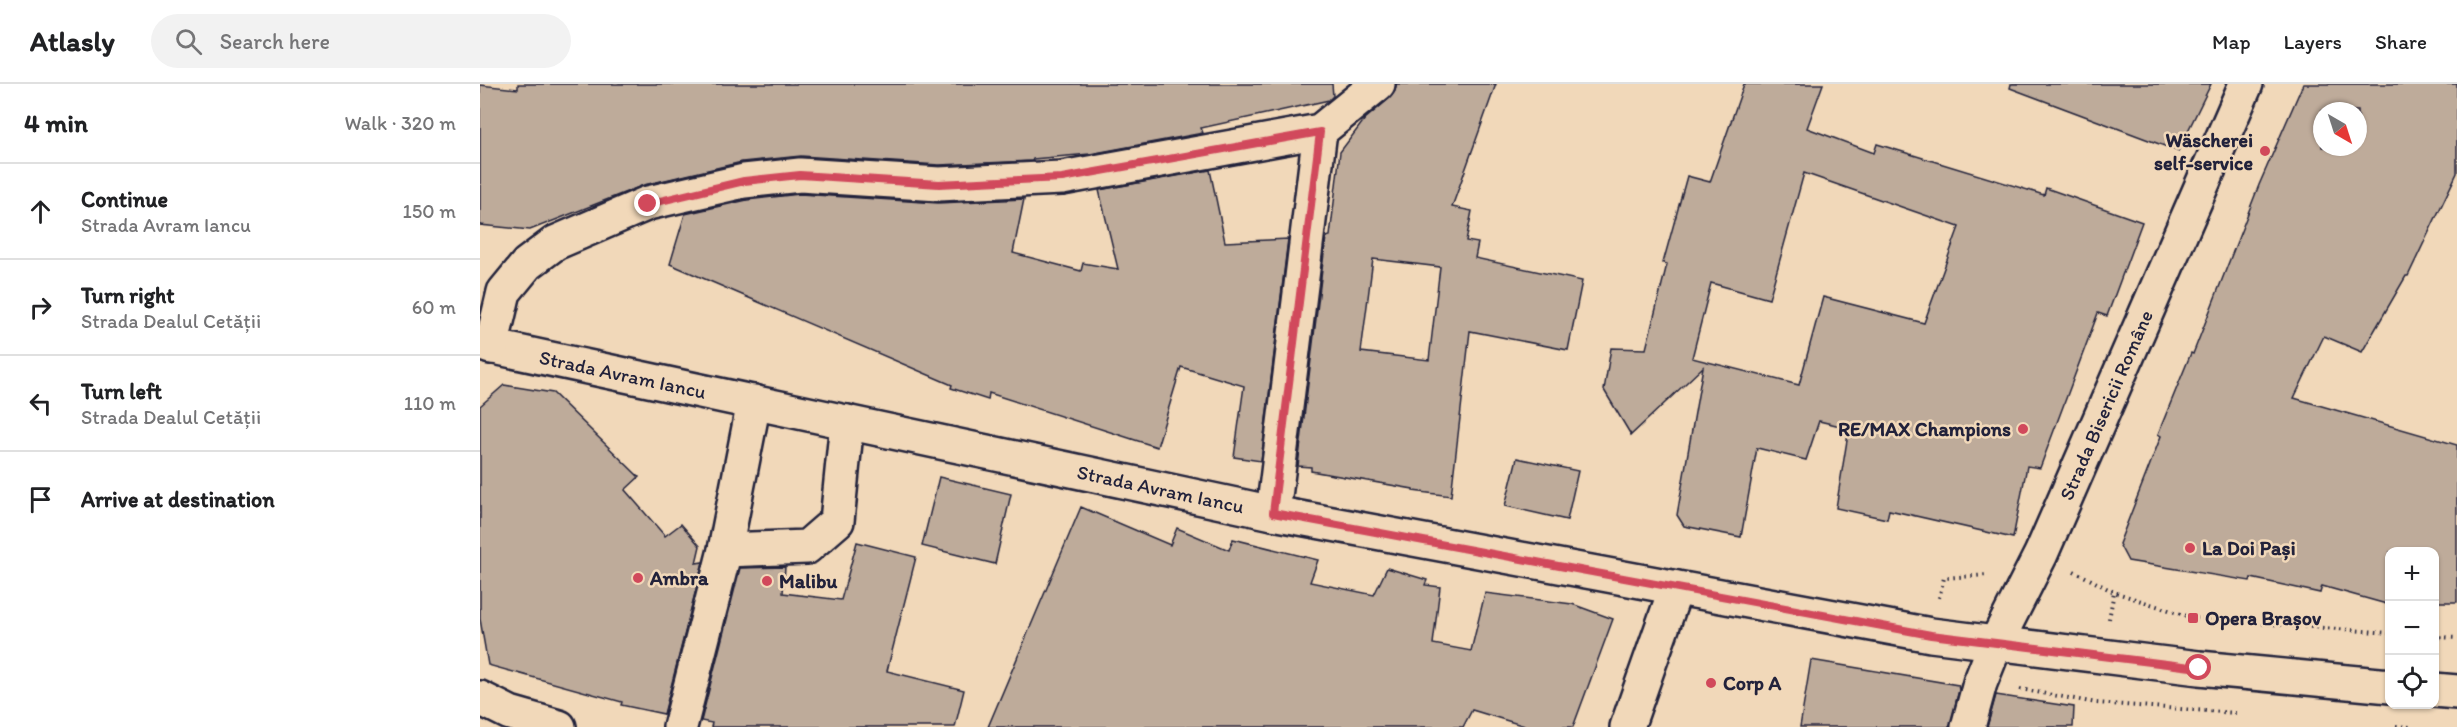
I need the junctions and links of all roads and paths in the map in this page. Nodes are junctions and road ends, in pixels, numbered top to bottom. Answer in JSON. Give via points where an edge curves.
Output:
{"nodes":[{"id":1,"x":1378,"y":84,"type":"edge"},
{"id":2,"x":2246,"y":84,"type":"edge"},
{"id":3,"x":1320,"y":132,"type":"junction"},
{"id":4,"x":486,"y":346,"type":"edge"},
{"id":5,"x":754,"y":402,"type":"junction"},
{"id":6,"x":847,"y":422,"type":"junction"},
{"id":7,"x":1273,"y":513,"type":"junction"},
{"id":8,"x":725,"y":550,"type":"junction"},
{"id":9,"x":1676,"y":588,"type":"junction"},
{"id":10,"x":2439,"y":637,"type":"edge"},
{"id":11,"x":2457,"y":638,"type":"edge"},
{"id":12,"x":1996,"y":643,"type":"junction"},
{"id":13,"x":2385,"y":686,"type":"edge"},
{"id":14,"x":2439,"y":690,"type":"edge"},
{"id":15,"x":2457,"y":692,"type":"edge"},
{"id":16,"x":481,"y":694,"type":"edge"},
{"id":17,"x":559,"y":727,"type":"edge"},
{"id":18,"x":680,"y":727,"type":"edge"},
{"id":19,"x":1627,"y":727,"type":"edge"},
{"id":20,"x":1968,"y":727,"type":"edge"}],
"edges":[{"from":1,"to":3,"type":"street"},
{"from":2,"to":12,"type":"street","name":"Strada Bisericii Române","via":[[2041,554]]},
{"from":3,"to":4,"type":"street","via":[[1062,178],[939,184],[800,175],[744,181],[648,204],[555,243],[527,264],[504,292]]},
{"from":3,"to":7,"type":"street"},
{"from":4,"to":5,"type":"street","name":"Strada Avram Iancu"},
{"from":5,"to":6,"type":"street","name":"Strada Avram Iancu"},
{"from":5,"to":8,"type":"street"},
{"from":6,"to":7,"type":"street","name":"Strada Avram Iancu"},
{"from":6,"to":8,"type":"street","via":[[837,521],[807,547]]},
{"from":7,"to":9,"type":"street","name":"Strada Avram Iancu"},
{"from":8,"to":18,"type":"street"},
{"from":9,"to":12,"type":"street","name":"Strada Avram Iancu","via":[[1931,635]]},
{"from":9,"to":19,"type":"street"},
{"from":10,"to":11,"type":"path"},
{"from":12,"to":13,"type":"street","name":"Strada Avram Iancu"},
{"from":12,"to":20,"type":"street","name":"Strada Bisericii Române"},
{"from":14,"to":15,"type":"street"},
{"from":16,"to":17,"type":"street","via":[[510,713]]}]}
